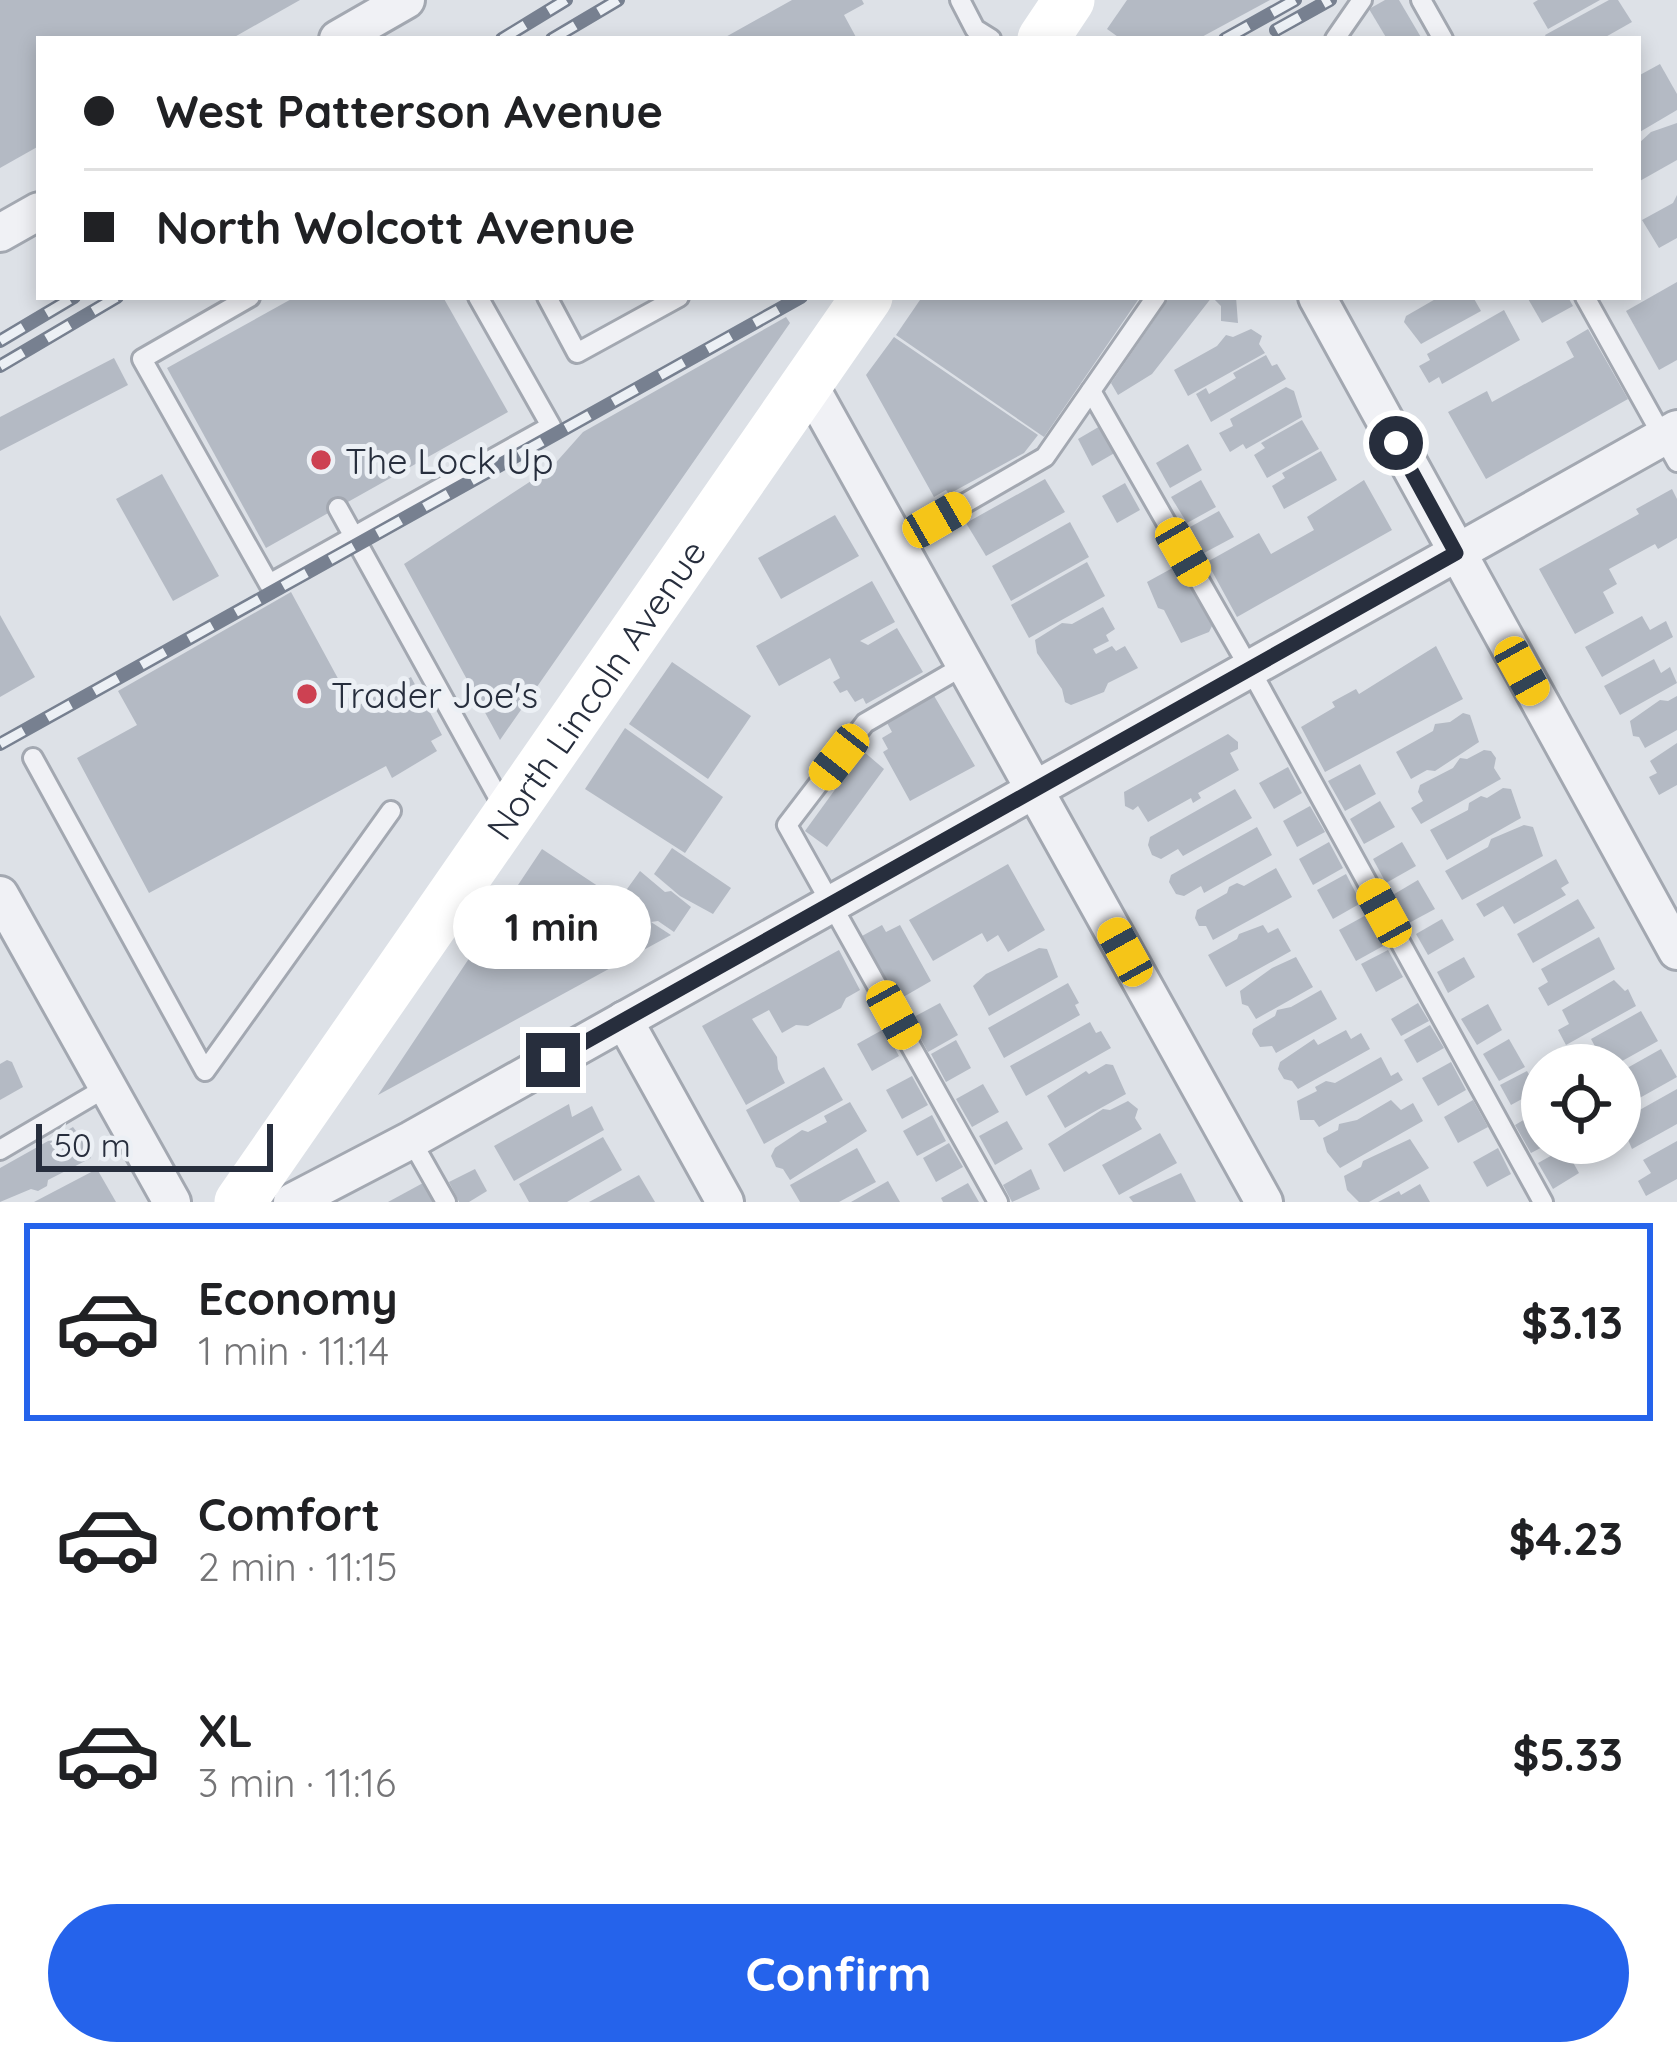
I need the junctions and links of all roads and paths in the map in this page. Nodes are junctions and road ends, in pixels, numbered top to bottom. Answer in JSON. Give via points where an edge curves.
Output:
{"nodes":[{"id":1,"x":406,"y":0,"type":"edge"},
{"id":2,"x":960,"y":0,"type":"edge"},
{"id":3,"x":1362,"y":0,"type":"edge"},
{"id":4,"x":1421,"y":0,"type":"edge"},
{"id":5,"x":343,"y":36,"type":"edge"},
{"id":6,"x":986,"y":36,"type":"edge"},
{"id":7,"x":1337,"y":36,"type":"edge"},
{"id":8,"x":1440,"y":36,"type":"edge"},
{"id":9,"x":36,"y":213,"type":"edge"},
{"id":10,"x":0,"y":233,"type":"edge"},
{"id":11,"x":245,"y":300,"type":"edge"},
{"id":12,"x":480,"y":300,"type":"edge"},
{"id":13,"x":549,"y":300,"type":"edge"},
{"id":14,"x":674,"y":300,"type":"edge"},
{"id":15,"x":865,"y":300,"type":"edge"},
{"id":16,"x":1154,"y":300,"type":"edge"},
{"id":17,"x":1319,"y":300,"type":"edge"},
{"id":18,"x":1588,"y":300,"type":"edge"},
{"id":19,"x":808,"y":382,"type":"junction"},
{"id":20,"x":1091,"y":391,"type":"junction"},
{"id":21,"x":1672,"y":443,"type":"edge"},
{"id":22,"x":338,"y":508,"type":"dead end"},
{"id":23,"x":354,"y":536,"type":"junction"},
{"id":24,"x":898,"y":542,"type":"junction"},
{"id":25,"x":1456,"y":553,"type":"junction"},
{"id":26,"x":965,"y":665,"type":"junction"},
{"id":27,"x":1250,"y":669,"type":"junction"},
{"id":28,"x":32,"y":758,"type":"dead end"},
{"id":29,"x":1035,"y":790,"type":"junction"},
{"id":30,"x":391,"y":811,"type":"dead end"},
{"id":31,"x":510,"y":817,"type":"junction"},
{"id":32,"x":0,"y":895,"type":"edge"},
{"id":33,"x":832,"y":904,"type":"junction"},
{"id":34,"x":1677,"y":951,"type":"edge"},
{"id":35,"x":624,"y":1021,"type":"junction"},
{"id":36,"x":107,"y":1087,"type":"junction"},
{"id":37,"x":411,"y":1140,"type":"junction"},
{"id":38,"x":0,"y":1150,"type":"edge"},
{"id":39,"x":172,"y":1202,"type":"edge"},
{"id":40,"x":241,"y":1202,"type":"edge"},
{"id":41,"x":292,"y":1202,"type":"edge"},
{"id":42,"x":446,"y":1202,"type":"edge"},
{"id":43,"x":724,"y":1202,"type":"edge"},
{"id":44,"x":998,"y":1202,"type":"edge"},
{"id":45,"x":1264,"y":1202,"type":"edge"},
{"id":46,"x":1543,"y":1202,"type":"edge"}],
"edges":[{"from":1,"to":5,"type":"street"},
{"from":2,"to":6,"type":"lane"},
{"from":3,"to":7,"type":"lane"},
{"from":4,"to":8,"type":"lane"},
{"from":9,"to":10,"type":"street"},
{"from":11,"to":23,"type":"lane","via":[[142,359],[268,584]]},
{"from":12,"to":23,"type":"lane","via":[[551,426]]},
{"from":13,"to":14,"type":"lane","via":[[577,353]]},
{"from":15,"to":19,"type":"main road","name":"North Lincoln Avenue"},
{"from":16,"to":20,"type":"lane"},
{"from":17,"to":25,"type":"street"},
{"from":18,"to":21,"type":"lane"},
{"from":19,"to":24,"type":"street"},
{"from":19,"to":31,"type":"main road","name":"North Lincoln Avenue"},
{"from":20,"to":24,"type":"lane","via":[[1045,457]]},
{"from":20,"to":27,"type":"lane"},
{"from":21,"to":25,"type":"street"},
{"from":22,"to":23,"type":"lane"},
{"from":23,"to":31,"type":"lane"},
{"from":24,"to":26,"type":"street"},
{"from":25,"to":27,"type":"street"},
{"from":25,"to":34,"type":"street"},
{"from":26,"to":29,"type":"street"},
{"from":26,"to":33,"type":"lane","via":[[865,723],[787,825]]},
{"from":27,"to":29,"type":"street"},
{"from":27,"to":46,"type":"lane"},
{"from":28,"to":30,"type":"lane","via":[[205,1071]]},
{"from":29,"to":33,"type":"street"},
{"from":29,"to":45,"type":"street"},
{"from":31,"to":40,"type":"main road","name":"North Lincoln Avenue"},
{"from":32,"to":36,"type":"street"},
{"from":33,"to":35,"type":"street"},
{"from":33,"to":44,"type":"lane"},
{"from":35,"to":37,"type":"street"},
{"from":35,"to":43,"type":"street"},
{"from":36,"to":38,"type":"lane"},
{"from":36,"to":39,"type":"street"},
{"from":37,"to":41,"type":"street"},
{"from":37,"to":42,"type":"lane"}]}
